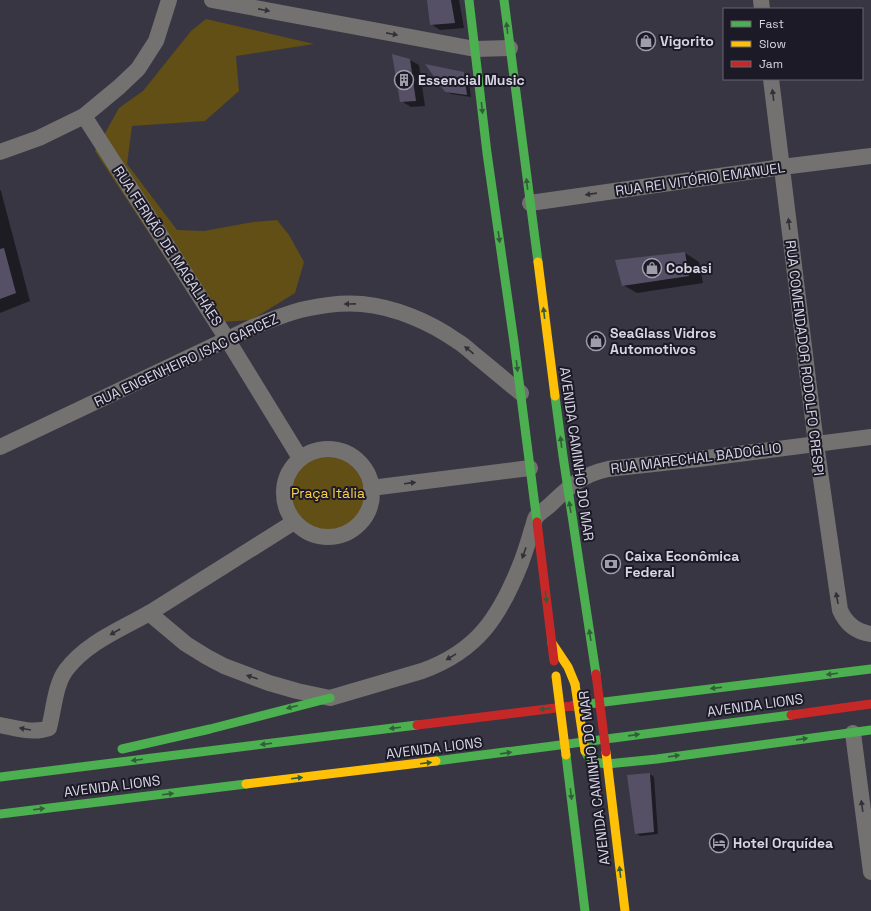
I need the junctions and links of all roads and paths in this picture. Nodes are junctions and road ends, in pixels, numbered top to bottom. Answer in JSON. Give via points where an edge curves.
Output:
{"nodes":[{"id":1,"x":169,"y":0,"type":"edge"},
{"id":2,"x":212,"y":0,"type":"edge"},
{"id":3,"x":469,"y":0,"type":"edge"},
{"id":4,"x":504,"y":0,"type":"edge"},
{"id":5,"x":510,"y":48,"type":"junction"},
{"id":6,"x":475,"y":50,"type":"junction"},
{"id":7,"x":771,"y":80,"type":"edge"},
{"id":8,"x":84,"y":116,"type":"junction"},
{"id":9,"x":0,"y":152,"type":"edge"},
{"id":10,"x":871,"y":156,"type":"edge"},
{"id":11,"x":782,"y":167,"type":"junction"},
{"id":12,"x":530,"y":202,"type":"junction"},
{"id":13,"x":227,"y":339,"type":"junction"},
{"id":14,"x":521,"y":393,"type":"junction"},
{"id":15,"x":871,"y":437,"type":"edge"},
{"id":16,"x":816,"y":444,"type":"junction"},
{"id":17,"x":0,"y":447,"type":"edge"},
{"id":18,"x":300,"y":458,"type":"junction"},
{"id":19,"x":530,"y":468,"type":"junction"},
{"id":20,"x":372,"y":488,"type":"junction"},
{"id":21,"x":567,"y":490,"type":"junction"},
{"id":22,"x":536,"y":516,"type":"junction"},
{"id":23,"x":294,"y":522,"type":"junction"},
{"id":24,"x":149,"y":613,"type":"junction"},
{"id":25,"x":864,"y":632,"type":"edge"},
{"id":26,"x":552,"y":643,"type":"junction"},
{"id":27,"x":871,"y":669,"type":"edge"},
{"id":28,"x":330,"y":698,"type":"junction"},
{"id":29,"x":871,"y":704,"type":"edge"},
{"id":30,"x":0,"y":725,"type":"edge"},
{"id":31,"x":871,"y":730,"type":"edge"},
{"id":32,"x":852,"y":733,"type":"junction"},
{"id":33,"x":117,"y":750,"type":"dead end"},
{"id":34,"x":86,"y":758,"type":"dead end"},
{"id":35,"x":607,"y":764,"type":"junction"},
{"id":36,"x":4,"y":776,"type":"edge"},
{"id":37,"x":0,"y":814,"type":"edge"},
{"id":38,"x":871,"y":872,"type":"edge"},
{"id":39,"x":585,"y":911,"type":"edge"},
{"id":40,"x":625,"y":911,"type":"edge"}],
"edges":[{"from":1,"to":8,"type":"street","via":[[156,41],[138,69]]},
{"from":2,"to":6,"type":"street","one_way":true},
{"from":3,"to":6,"type":"main road","name":"AVENIDA CAMINHO DO MAR"},
{"from":5,"to":4,"type":"main road","name":"AVENIDA CAMINHO DO MAR","one_way":true},
{"from":5,"to":6,"type":"street"},
{"from":12,"to":5,"type":"main road","name":"AVENIDA CAMINHO DO MAR","one_way":true},
{"from":6,"to":14,"type":"main road","name":"AVENIDA CAMINHO DO MAR","one_way":true,"via":[[486,152]]},
{"from":11,"to":7,"type":"street","name":"RUA COMENDADOR RODOLFO CRESPI","one_way":true},
{"from":8,"to":9,"type":"street","via":[[39,138]]},
{"from":8,"to":13,"type":"street","name":"RUA FERNÃO DE MAGALHÃES"},
{"from":10,"to":11,"type":"street","name":"RUA REI VITÓRIO EMANUEL"},
{"from":11,"to":12,"type":"street","name":"RUA REI VITÓRIO EMANUEL","one_way":true},
{"from":16,"to":11,"type":"street","name":"RUA COMENDADOR RODOLFO CRESPI","one_way":true},
{"from":21,"to":12,"type":"main road","name":"AVENIDA CAMINHO DO MAR","one_way":true},
{"from":14,"to":13,"type":"street","name":"RUA ENGENHEIRO ISAC GARCEZ","one_way":true,"via":[[458,341],[412,317],[374,306],[349,304],[303,309]]},
{"from":13,"to":17,"type":"street","name":"RUA ENGENHEIRO ISAC GARCEZ"},
{"from":13,"to":18,"type":"street","name":"RUA FERNÃO DE MAGALHÃES"},
{"from":14,"to":19,"type":"main road","name":"AVENIDA CAMINHO DO MAR"},
{"from":15,"to":16,"type":"street","name":"RUA MARECHAL BADOGLIO"},
{"from":16,"to":21,"type":"street","name":"RUA MARECHAL BADOGLIO","via":[[597,471]]},
{"from":25,"to":16,"type":"street","name":"RUA COMENDADOR RODOLFO CRESPI","one_way":true,"via":[[848,624],[840,610]]},
{"from":18,"to":20,"type":"street","via":[[325,449],[338,450],[350,455],[361,464]]},
{"from":18,"to":23,"type":"street","via":[[290,469],[283,496]]},
{"from":20,"to":19,"type":"street","one_way":true},
{"from":19,"to":22,"type":"main road","name":"AVENIDA CAMINHO DO MAR"},
{"from":20,"to":23,"type":"street","via":[[371,502],[366,515],[357,526],[345,533],[332,537],[318,536]]},
{"from":21,"to":22,"type":"street","name":"RUA MARECHAL BADOGLIO"},
{"from":35,"to":21,"type":"main road","name":"AVENIDA CAMINHO DO MAR","one_way":true,"bridge":true,"via":[[596,674]]},
{"from":22,"to":26,"type":"main road","name":"AVENIDA CAMINHO DO MAR","one_way":true},
{"from":22,"to":28,"type":"street","one_way":true,"via":[[510,588],[494,617],[476,639],[437,665]]},
{"from":23,"to":24,"type":"street"},
{"from":28,"to":24,"type":"street","one_way":true,"via":[[269,683],[224,666],[186,644]]},
{"from":24,"to":30,"type":"street","one_way":true,"via":[[98,641],[73,662],[62,677],[49,728],[37,731]]},
{"from":26,"to":35,"type":"main road","bridge":true,"via":[[569,668],[575,684],[585,751],[595,762]]},
{"from":26,"to":39,"type":"main road","name":"AVENIDA CAMINHO DO MAR","one_way":true,"bridge":true},
{"from":27,"to":36,"type":"main road","name":"AVENIDA LIONS","one_way":true},
{"from":28,"to":33,"type":"main road","one_way":true},
{"from":37,"to":29,"type":"main road","name":"AVENIDA LIONS","one_way":true,"via":[[496,754]]},
{"from":31,"to":32,"type":"main road"},
{"from":35,"to":32,"type":"main road","one_way":true},
{"from":38,"to":32,"type":"street","one_way":true},
{"from":34,"to":36,"type":"main road"},
{"from":40,"to":35,"type":"main road","name":"AVENIDA CAMINHO DO MAR","one_way":true}]}
